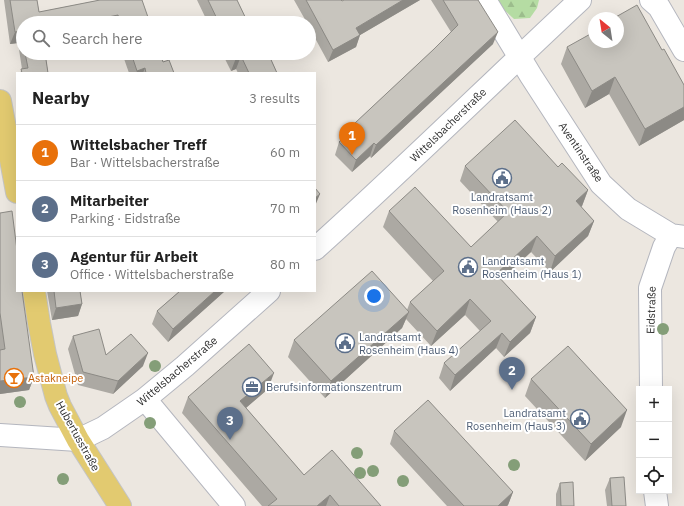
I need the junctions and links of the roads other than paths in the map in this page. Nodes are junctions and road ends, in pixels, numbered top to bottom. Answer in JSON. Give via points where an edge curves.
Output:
{"nodes":[{"id":1,"x":485,"y":0,"type":"edge"},
{"id":2,"x":580,"y":0,"type":"edge"},
{"id":3,"x":651,"y":0,"type":"edge"},
{"id":4,"x":684,"y":50,"type":"edge"},
{"id":5,"x":519,"y":57,"type":"junction"},
{"id":6,"x":0,"y":101,"type":"edge"},
{"id":7,"x":16,"y":187,"type":"edge"},
{"id":8,"x":678,"y":236,"type":"edge"},
{"id":9,"x":316,"y":248,"type":"edge"},
{"id":10,"x":34,"y":292,"type":"edge"},
{"id":11,"x":268,"y":292,"type":"edge"},
{"id":12,"x":652,"y":386,"type":"edge"},
{"id":13,"x":145,"y":400,"type":"junction"},
{"id":14,"x":0,"y":435,"type":"edge"},
{"id":15,"x":78,"y":440,"type":"junction"},
{"id":16,"x":655,"y":494,"type":"edge"},
{"id":17,"x":120,"y":506,"type":"edge"},
{"id":18,"x":234,"y":506,"type":"edge"},
{"id":19,"x":657,"y":506,"type":"edge"}],
"edges":[{"from":1,"to":5,"type":"street","name":"Aventinstraße"},
{"from":2,"to":5,"type":"street","name":"Wittelsbacherstraße"},
{"from":3,"to":4,"type":"street","via":[[659,7]]},
{"from":5,"to":8,"type":"street","name":"Aventinstraße","via":[[601,184],[628,208]]},
{"from":5,"to":9,"type":"street","name":"Wittelsbacherstraße"},
{"from":6,"to":7,"type":"main road"},
{"from":8,"to":12,"type":"street","name":"Eidstraße","via":[[664,247],[650,288]]},
{"from":10,"to":15,"type":"main road","name":"Hubertusstraße","via":[[45,354],[56,396]]},
{"from":11,"to":13,"type":"street","name":"Wittelsbacherstraße"},
{"from":13,"to":15,"type":"street","name":"Wittelsbacherstraße","via":[[103,428]]},
{"from":13,"to":18,"type":"street"},
{"from":14,"to":15,"type":"street"},
{"from":15,"to":17,"type":"main road","name":"Hubertusstraße"},
{"from":16,"to":19,"type":"street"}]}
